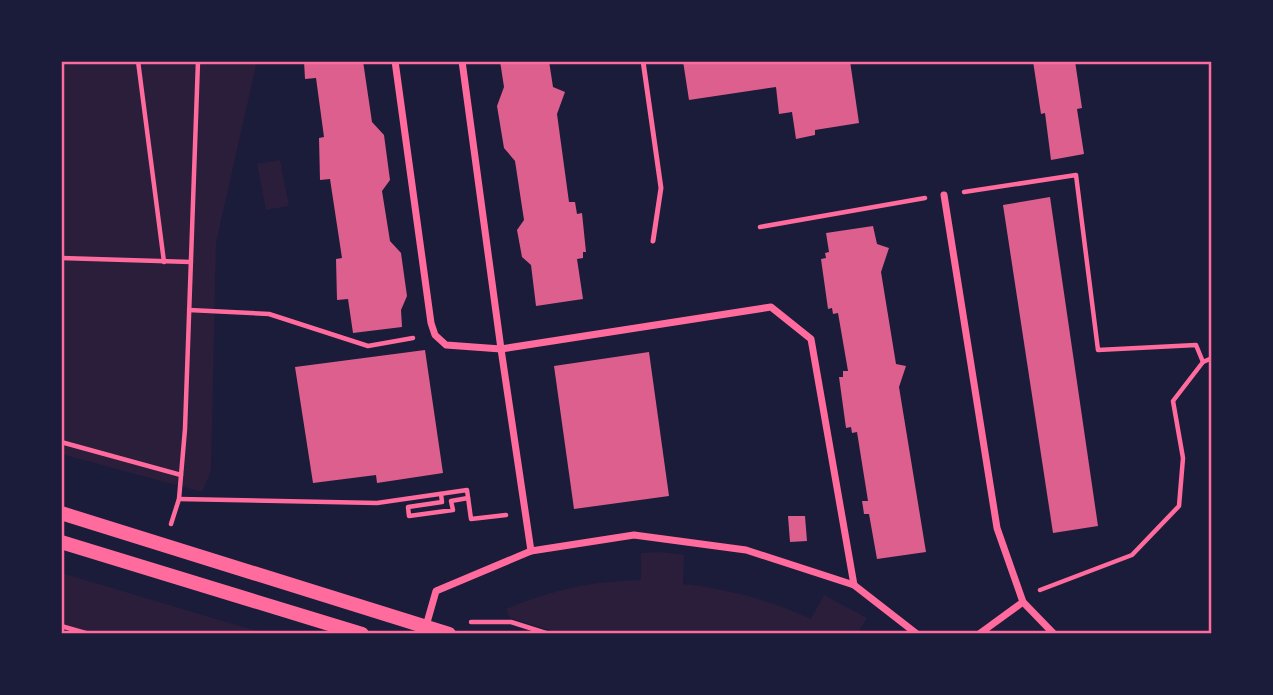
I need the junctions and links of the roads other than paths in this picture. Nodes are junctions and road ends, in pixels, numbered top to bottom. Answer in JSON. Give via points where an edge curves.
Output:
{"nodes":[{"id":1,"x":395,"y":61,"type":"edge"},
{"id":2,"x":462,"y":61,"type":"edge"},
{"id":3,"x":643,"y":61,"type":"edge"},
{"id":4,"x":944,"y":195,"type":"road end"},
{"id":5,"x":653,"y":241,"type":"dead end"},
{"id":6,"x":501,"y":349,"type":"junction"},
{"id":7,"x":61,"y":513,"type":"edge"},
{"id":8,"x":61,"y":541,"type":"edge"},
{"id":9,"x":531,"y":551,"type":"junction"},
{"id":10,"x":853,"y":585,"type":"junction"},
{"id":11,"x":1023,"y":602,"type":"junction"},
{"id":12,"x":428,"y":630,"type":"edge"},
{"id":13,"x":362,"y":634,"type":"edge"},
{"id":14,"x":449,"y":634,"type":"edge"},
{"id":15,"x":917,"y":634,"type":"edge"},
{"id":16,"x":979,"y":634,"type":"edge"},
{"id":17,"x":1054,"y":634,"type":"edge"}],
"edges":[{"from":1,"to":6,"type":"street","via":[[435,335],[446,345]]},
{"from":2,"to":6,"type":"street"},
{"from":3,"to":5,"type":"lane","via":[[661,188]]},
{"from":4,"to":11,"type":"street","via":[[997,528]]},
{"from":6,"to":9,"type":"street"},
{"from":6,"to":10,"type":"street","via":[[771,307],[811,339]]},
{"from":7,"to":12,"type":"main road"},
{"from":8,"to":13,"type":"main road"},
{"from":9,"to":10,"type":"street","via":[[634,535],[746,550]]},
{"from":9,"to":12,"type":"street","via":[[436,591]]},
{"from":10,"to":15,"type":"street"},
{"from":11,"to":16,"type":"street"},
{"from":11,"to":17,"type":"street"},
{"from":12,"to":14,"type":"main road"}]}
